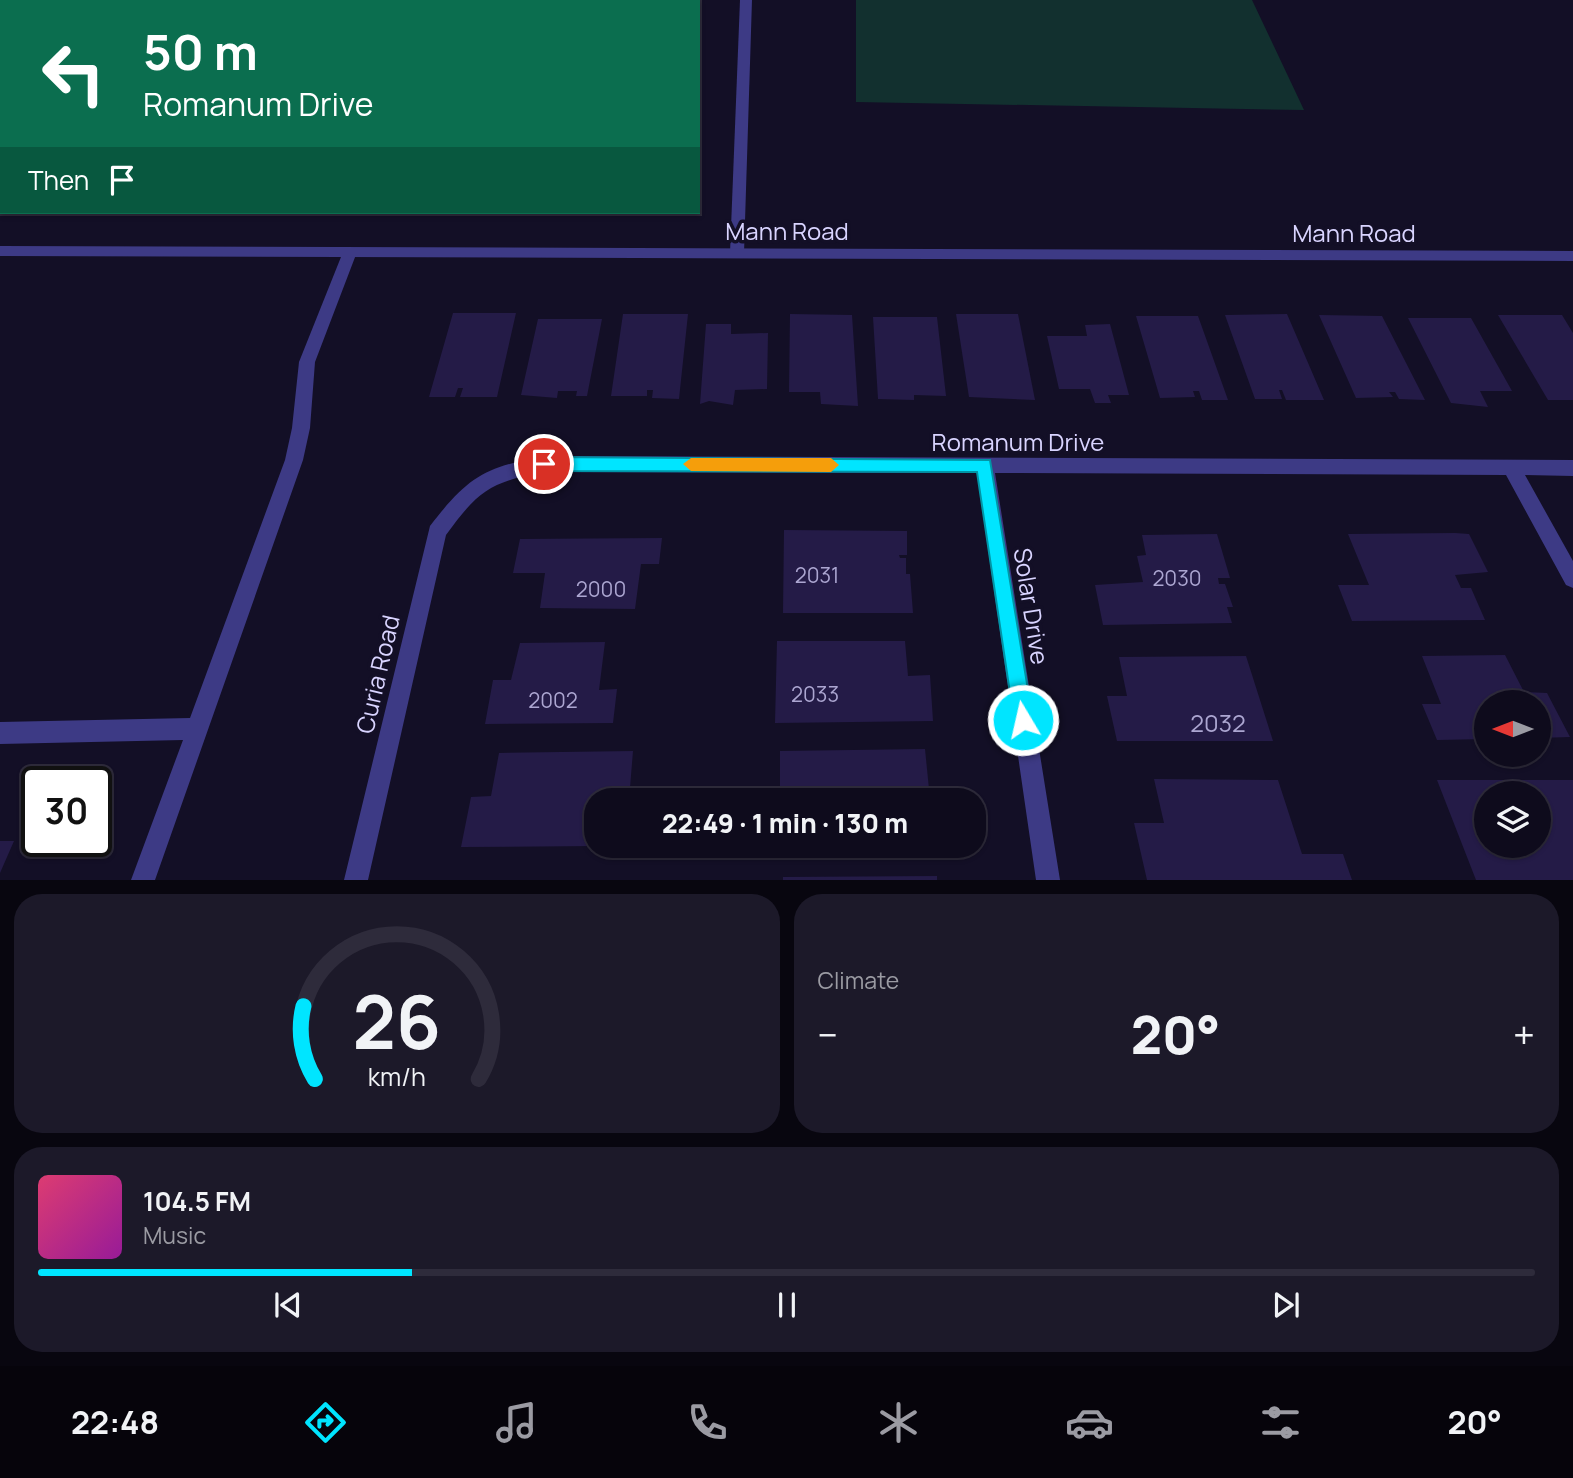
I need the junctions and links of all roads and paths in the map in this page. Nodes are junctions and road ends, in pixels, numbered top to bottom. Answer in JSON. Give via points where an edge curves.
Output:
{"nodes":[{"id":1,"x":746,"y":0,"type":"edge"},
{"id":2,"x":0,"y":251,"type":"edge"},
{"id":3,"x":350,"y":252,"type":"junction"},
{"id":4,"x":737,"y":253,"type":"junction"},
{"id":5,"x":1573,"y":256,"type":"edge"},
{"id":6,"x":985,"y":465,"type":"junction"},
{"id":7,"x":1511,"y":468,"type":"junction"},
{"id":8,"x":1573,"y":468,"type":"edge"},
{"id":9,"x":468,"y":490,"type":"joint"},
{"id":10,"x":1573,"y":579,"type":"edge"},
{"id":11,"x":197,"y":729,"type":"junction"},
{"id":12,"x":0,"y":733,"type":"edge"},
{"id":13,"x":143,"y":880,"type":"edge"},
{"id":14,"x":356,"y":880,"type":"edge"},
{"id":15,"x":1048,"y":880,"type":"edge"}],
"edges":[{"from":1,"to":4,"type":"street"},
{"from":2,"to":3,"type":"street","name":"Mann Road"},
{"from":3,"to":4,"type":"street","name":"Mann Road"},
{"from":3,"to":11,"type":"street","via":[[307,362],[293,460]]},
{"from":4,"to":5,"type":"street","name":"Mann Road"},
{"from":6,"to":7,"type":"street","name":"Romanum Drive"},
{"from":6,"to":9,"type":"street","name":"Romanum Drive","via":[[544,464],[500,471]]},
{"from":6,"to":15,"type":"street","name":"Solar Drive"},
{"from":7,"to":8,"type":"street","name":"Romanum Drive"},
{"from":7,"to":10,"type":"street"},
{"from":9,"to":14,"type":"street","name":"Curia Road","via":[[437,532]]},
{"from":11,"to":12,"type":"street"},
{"from":11,"to":13,"type":"street"}]}
